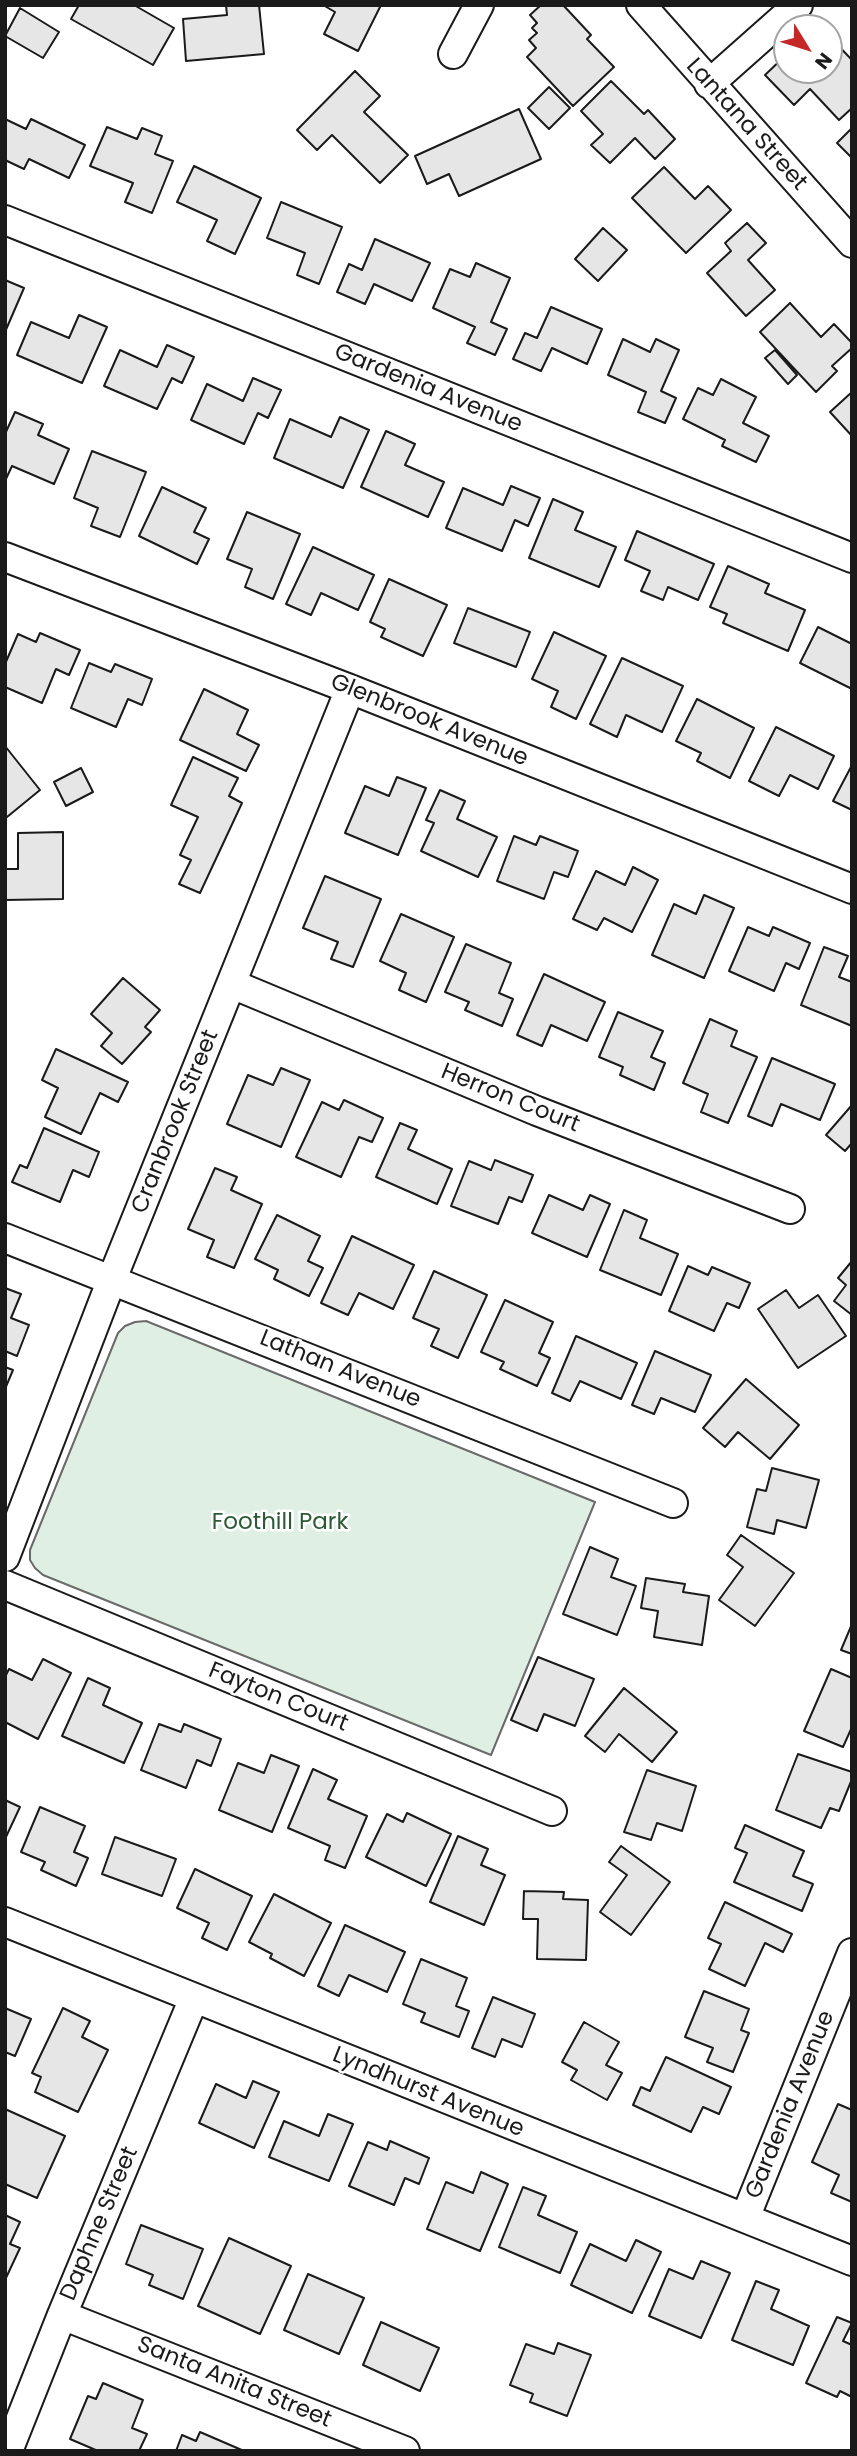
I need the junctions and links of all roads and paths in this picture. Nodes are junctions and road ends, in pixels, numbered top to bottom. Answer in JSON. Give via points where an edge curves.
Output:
{"nodes":[{"id":1,"x":479,"y":5,"type":"edge"},
{"id":2,"x":641,"y":5,"type":"edge"},
{"id":3,"x":798,"y":5,"type":"edge"},
{"id":4,"x":453,"y":54,"type":"dead end"},
{"id":5,"x":709,"y":84,"type":"junction"},
{"id":6,"x":5,"y":220,"type":"edge"},
{"id":7,"x":852,"y":243,"type":"edge"},
{"id":8,"x":5,"y":557,"type":"edge"},
{"id":9,"x":852,"y":558,"type":"edge"},
{"id":10,"x":350,"y":689,"type":"junction"},
{"id":11,"x":852,"y":889,"type":"edge"},
{"id":12,"x":232,"y":984,"type":"junction"},
{"id":13,"x":790,"y":1209,"type":"dead end"},
{"id":14,"x":5,"y":1238,"type":"edge"},
{"id":15,"x":112,"y":1279,"type":"junction"},
{"id":16,"x":673,"y":1503,"type":"dead end"},
{"id":17,"x":5,"y":1557,"type":"edge"},
{"id":18,"x":5,"y":1585,"type":"edge"},
{"id":19,"x":552,"y":1811,"type":"dead end"},
{"id":20,"x":5,"y":1922,"type":"edge"},
{"id":21,"x":852,"y":1953,"type":"edge"},
{"id":22,"x":194,"y":1998,"type":"junction"},
{"id":23,"x":745,"y":2218,"type":"junction"},
{"id":24,"x":852,"y":2261,"type":"edge"},
{"id":25,"x":62,"y":2315,"type":"junction"},
{"id":26,"x":8,"y":2451,"type":"edge"},
{"id":27,"x":405,"y":2451,"type":"edge"}],
"edges":[{"from":1,"to":4,"type":"street"},
{"from":2,"to":5,"type":"street","name":"Lantana Street"},
{"from":3,"to":5,"type":"street"},
{"from":5,"to":7,"type":"street","name":"Lantana Street"},
{"from":6,"to":9,"type":"street","name":"Gardenia Avenue"},
{"from":8,"to":10,"type":"street","name":"Glenbrook Avenue"},
{"from":10,"to":11,"type":"street","name":"Glenbrook Avenue"},
{"from":10,"to":12,"type":"street","name":"Cranbrook Street"},
{"from":12,"to":13,"type":"street","name":"Herron Court","via":[[537,1111]]},
{"from":12,"to":15,"type":"street","name":"Cranbrook Street"},
{"from":14,"to":15,"type":"street","name":"Lathan Avenue"},
{"from":15,"to":16,"type":"street","name":"Lathan Avenue"},
{"from":15,"to":17,"type":"street","name":"Cranbrook Street"},
{"from":18,"to":19,"type":"street","name":"Fayton Court"},
{"from":20,"to":22,"type":"street","name":"Lyndhurst Avenue"},
{"from":21,"to":23,"type":"street","name":"Gardenia Avenue"},
{"from":22,"to":23,"type":"street","name":"Lyndhurst Avenue"},
{"from":22,"to":25,"type":"street","name":"Daphne Street"},
{"from":23,"to":24,"type":"street","name":"Lyndhurst Avenue"},
{"from":25,"to":26,"type":"street","name":"Daphne Street"},
{"from":25,"to":27,"type":"street","name":"Santa Anita Street"}]}
